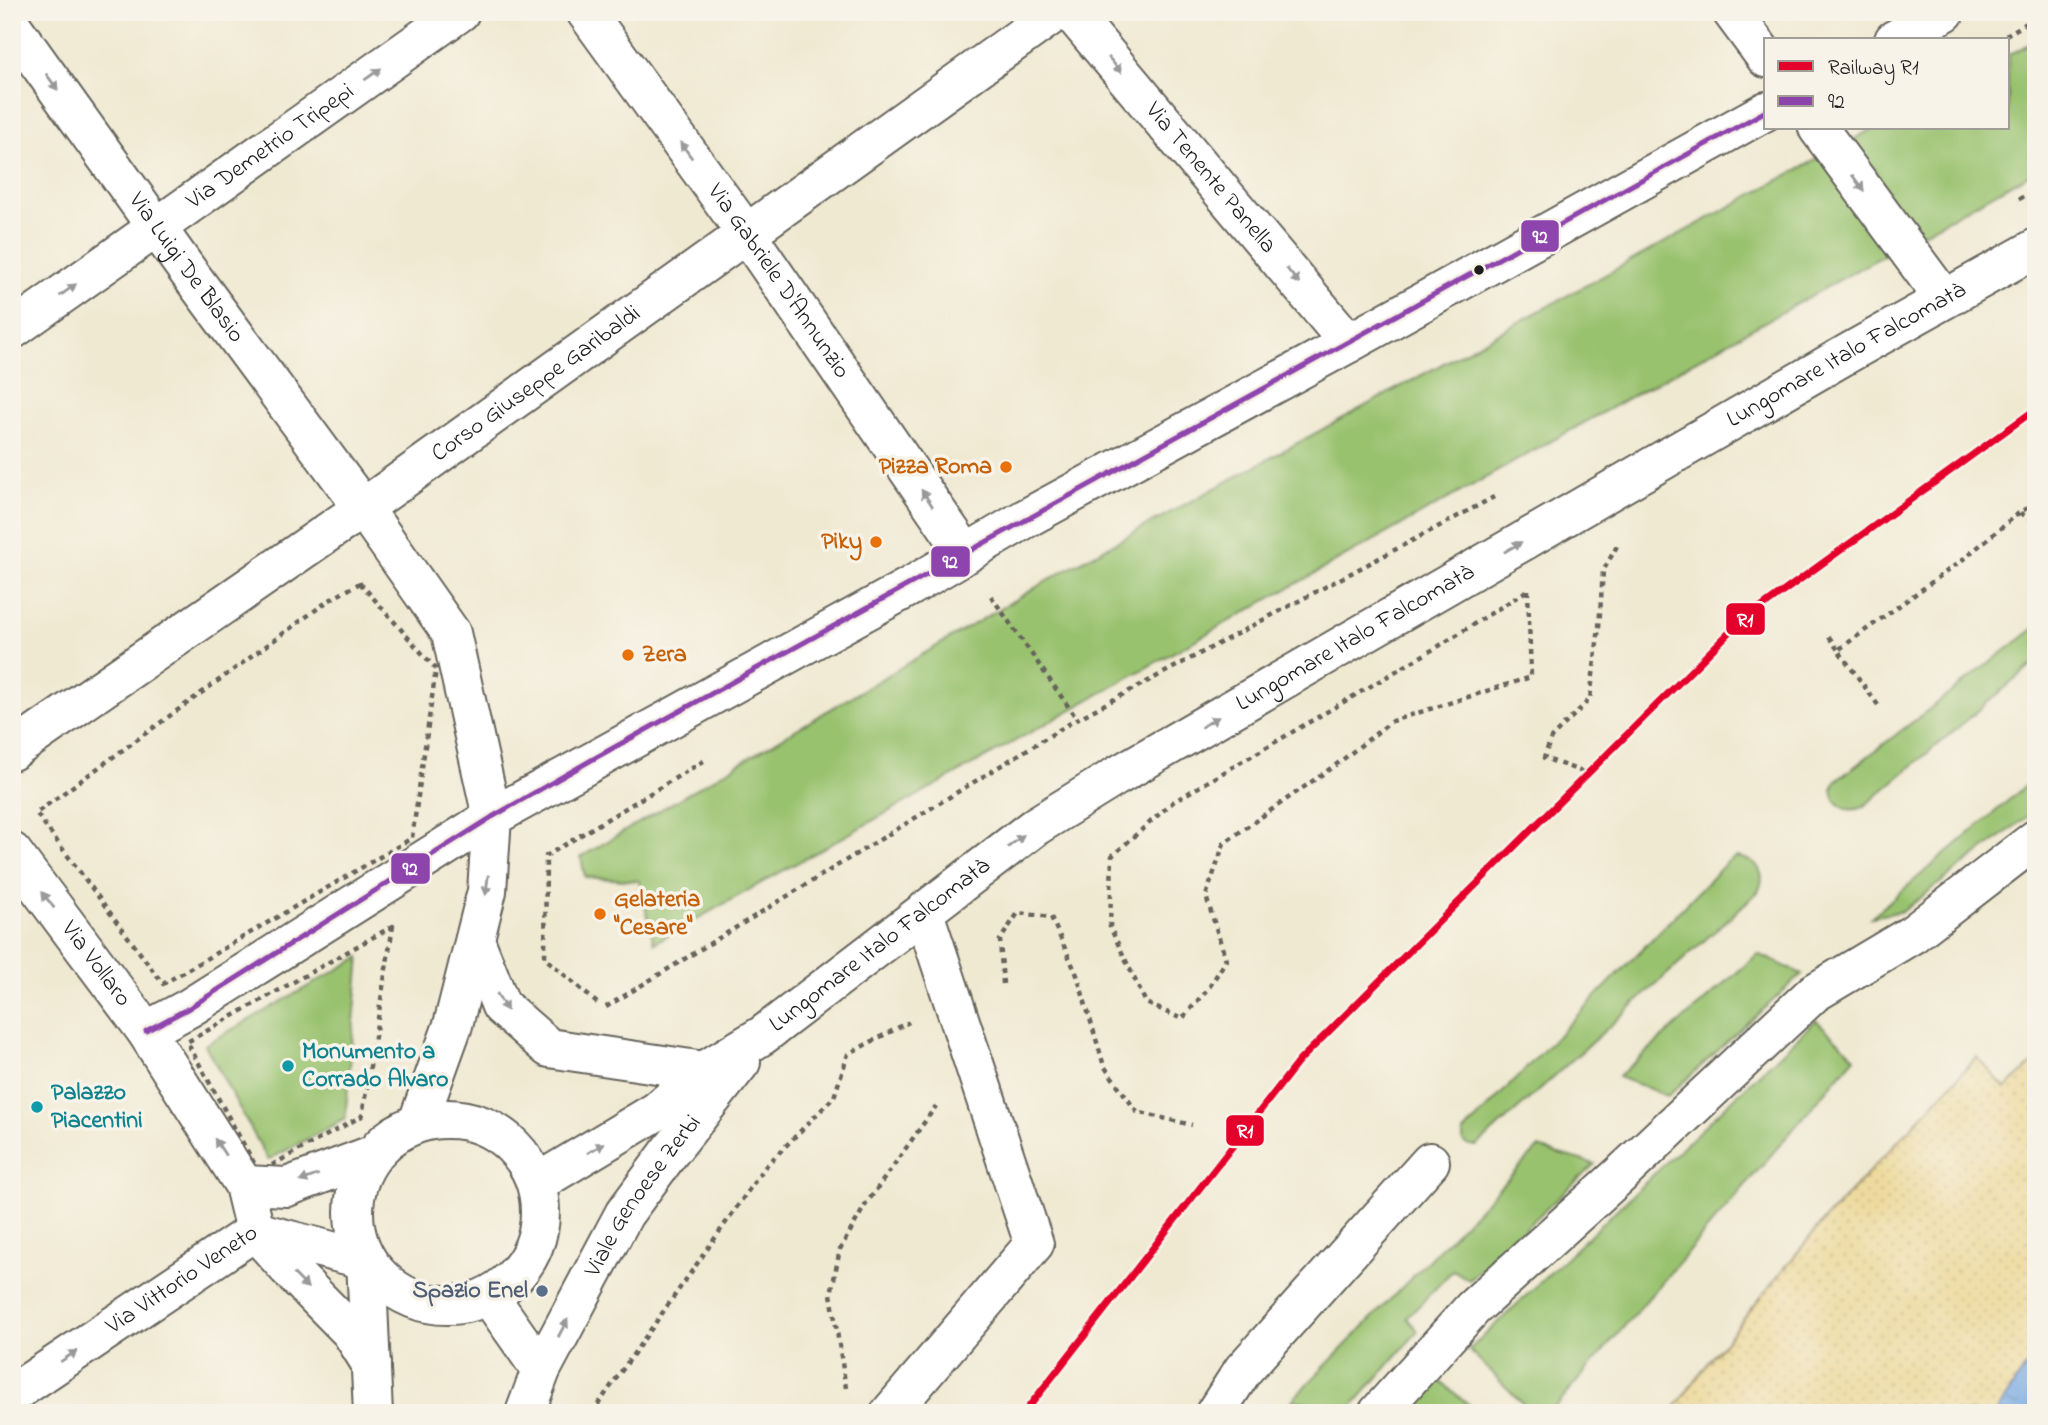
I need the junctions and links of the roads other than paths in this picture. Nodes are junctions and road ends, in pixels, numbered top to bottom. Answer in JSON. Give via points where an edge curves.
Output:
{"nodes":[{"id":1,"x":460,"y":12,"type":"edge"},
{"id":2,"x":586,"y":12,"type":"edge"},
{"id":3,"x":1056,"y":12,"type":"edge"},
{"id":4,"x":1072,"y":12,"type":"edge"},
{"id":5,"x":1732,"y":12,"type":"edge"},
{"id":6,"x":1945,"y":12,"type":"edge"},
{"id":7,"x":12,"y":26,"type":"edge"},
{"id":8,"x":1898,"y":38,"type":"edge"},
{"id":9,"x":1764,"y":55,"type":"edge"},
{"id":10,"x":1764,"y":112,"type":"edge"},
{"id":11,"x":1819,"y":130,"type":"edge"},
{"id":12,"x":156,"y":227,"type":"junction"},
{"id":13,"x":746,"y":233,"type":"junction"},
{"id":14,"x":2036,"y":248,"type":"edge"},
{"id":15,"x":1944,"y":299,"type":"junction"},
{"id":16,"x":12,"y":330,"type":"edge"},
{"id":17,"x":1349,"y":343,"type":"junction"},
{"id":18,"x":363,"y":508,"type":"junction"},
{"id":19,"x":966,"y":554,"type":"junction"},
{"id":20,"x":12,"y":751,"type":"edge"},
{"id":21,"x":492,"y":817,"type":"junction"},
{"id":22,"x":2036,"y":839,"type":"edge"},
{"id":23,"x":12,"y":852,"type":"edge"},
{"id":24,"x":924,"y":913,"type":"junction"},
{"id":25,"x":475,"y":940,"type":"junction"},
{"id":26,"x":146,"y":1031,"type":"junction"},
{"id":27,"x":763,"y":1035,"type":"junction"},
{"id":28,"x":704,"y":1071,"type":"junction"},
{"id":29,"x":418,"y":1122,"type":"junction"},
{"id":30,"x":372,"y":1154,"type":"junction"},
{"id":31,"x":1430,"y":1162,"type":"dead end"},
{"id":32,"x":537,"y":1183,"type":"junction"},
{"id":33,"x":244,"y":1185,"type":"junction"},
{"id":34,"x":255,"y":1231,"type":"junction"},
{"id":35,"x":366,"y":1260,"type":"junction"},
{"id":36,"x":489,"y":1296,"type":"junction"},
{"id":37,"x":370,"y":1363,"type":"junction"},
{"id":38,"x":541,"y":1370,"type":"junction"},
{"id":39,"x":12,"y":1394,"type":"edge"},
{"id":40,"x":373,"y":1413,"type":"edge"},
{"id":41,"x":525,"y":1413,"type":"edge"},
{"id":42,"x":890,"y":1413,"type":"edge"},
{"id":43,"x":1215,"y":1413,"type":"edge"},
{"id":44,"x":1378,"y":1413,"type":"edge"}],
"edges":[{"from":12,"to":1,"type":"street","name":"Via Demetrio Tripepi","one_way":true},
{"from":13,"to":2,"type":"street","name":"Via Gabriele D'Annunzio","one_way":true},
{"from":3,"to":13,"type":"street","name":"Corso Giuseppe Garibaldi"},
{"from":4,"to":17,"type":"street","name":"Via Tenente Panella","one_way":true},
{"from":5,"to":9,"type":"street"},
{"from":6,"to":8,"type":"street"},
{"from":7,"to":12,"type":"street","name":"Via Luigi De Blasio","one_way":true},
{"from":10,"to":17,"type":"street"},
{"from":11,"to":15,"type":"street","one_way":true},
{"from":16,"to":12,"type":"street","name":"Via Demetrio Tripepi","one_way":true},
{"from":12,"to":18,"type":"street","name":"Via Luigi De Blasio"},
{"from":13,"to":18,"type":"street","name":"Corso Giuseppe Garibaldi"},
{"from":19,"to":13,"type":"street","name":"Via Gabriele D'Annunzio","one_way":true},
{"from":14,"to":15,"type":"street","name":"Lungomare Italo Falcomatà"},
{"from":24,"to":15,"type":"street","name":"Lungomare Italo Falcomatà","one_way":true,"via":[[1036,826],[1115,777]]},
{"from":17,"to":19,"type":"street"},
{"from":18,"to":20,"type":"street","name":"Corso Giuseppe Garibaldi"},
{"from":18,"to":21,"type":"street","name":"Via Luigi De Blasio","via":[[451,633]]},
{"from":19,"to":21,"type":"street"},
{"from":21,"to":25,"type":"street","name":"Via Luigi De Blasio","one_way":true,"via":[[487,891]]},
{"from":21,"to":26,"type":"street"},
{"from":22,"to":44,"type":"street","via":[[1913,934],[1814,993],[1473,1308]]},
{"from":26,"to":23,"type":"street","name":"Via Vollaro","one_way":true},
{"from":24,"to":27,"type":"street","name":"Lungomare Italo Falcomatà"},
{"from":24,"to":42,"type":"street","via":[[1034,1244]]},
{"from":25,"to":28,"type":"street","one_way":true,"via":[[501,1006],[549,1048]]},
{"from":25,"to":29,"type":"street","name":"Via Luigi De Blasio","via":[[453,1026]]},
{"from":33,"to":26,"type":"street","name":"Via Vollaro","one_way":true},
{"from":27,"to":28,"type":"street","name":"Lungomare Italo Falcomatà"},
{"from":38,"to":27,"type":"street","name":"Viale Genoese Zerbi","one_way":true,"via":[[624,1214]]},
{"from":32,"to":28,"type":"street","name":"Lungomare Italo Falcomatà","one_way":true,"via":[[657,1111]]},
{"from":29,"to":30,"type":"street","via":[[392,1135]]},
{"from":29,"to":32,"type":"street","via":[[447,1117],[477,1122],[503,1136],[524,1157]]},
{"from":30,"to":33,"type":"street","one_way":true,"via":[[287,1187]]},
{"from":30,"to":35,"type":"street","via":[[359,1179],[353,1207],[356,1234]]},
{"from":31,"to":43,"type":"street","via":[[1243,1370]]},
{"from":32,"to":36,"type":"street","via":[[538,1236],[528,1261]]},
{"from":33,"to":34,"type":"street","name":"Via Vollaro"},
{"from":34,"to":35,"type":"street","name":"Via Vittorio Veneto"},
{"from":34,"to":37,"type":"street","one_way":true,"via":[[351,1332]]},
{"from":39,"to":34,"type":"street","name":"Via Vittorio Veneto","one_way":true},
{"from":35,"to":36,"type":"street","via":[[384,1282],[408,1297],[434,1305],[462,1305]]},
{"from":35,"to":37,"type":"street"},
{"from":36,"to":38,"type":"street"},
{"from":37,"to":40,"type":"street"},
{"from":38,"to":41,"type":"street","name":"Viale Genoese Zerbi"}]}
